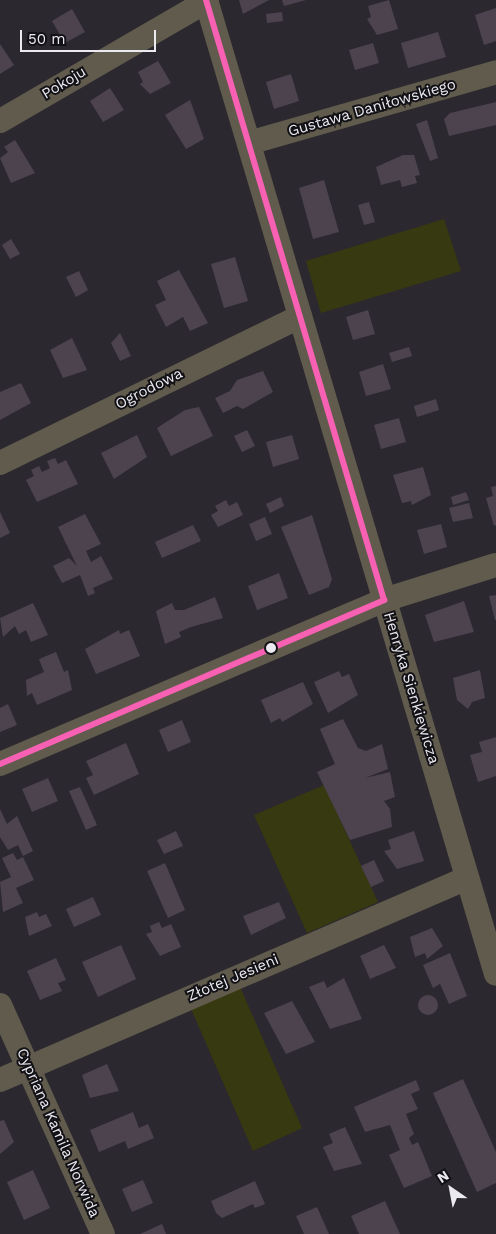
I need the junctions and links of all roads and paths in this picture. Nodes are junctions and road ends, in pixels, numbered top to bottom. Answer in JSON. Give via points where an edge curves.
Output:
{"nodes":[{"id":1,"x":206,"y":1,"type":"edge"},
{"id":2,"x":496,"y":72,"type":"edge"},
{"id":3,"x":0,"y":121,"type":"edge"},
{"id":4,"x":249,"y":143,"type":"junction"},
{"id":5,"x":300,"y":317,"type":"junction"},
{"id":6,"x":0,"y":463,"type":"edge"},
{"id":7,"x":496,"y":564,"type":"edge"},
{"id":8,"x":384,"y":600,"type":"junction"},
{"id":9,"x":0,"y":764,"type":"edge"},
{"id":10,"x":467,"y":878,"type":"junction"},
{"id":11,"x":496,"y":974,"type":"edge"},
{"id":12,"x":0,"y":1004,"type":"edge"},
{"id":13,"x":28,"y":1068,"type":"junction"},
{"id":14,"x":0,"y":1080,"type":"edge"},
{"id":15,"x":103,"y":1234,"type":"edge"}],
"edges":[{"from":1,"to":3,"type":"street","name":"Pokoju"},
{"from":1,"to":4,"type":"street","name":"Henryka Sienkiewicza"},
{"from":2,"to":4,"type":"street","name":"Gustawa Daniłowskiego"},
{"from":4,"to":5,"type":"street","name":"Henryka Sienkiewicza"},
{"from":5,"to":6,"type":"street","name":"Ogrodowa"},
{"from":5,"to":8,"type":"street","name":"Henryka Sienkiewicza"},
{"from":7,"to":8,"type":"street"},
{"from":8,"to":9,"type":"street"},
{"from":8,"to":10,"type":"street","name":"Henryka Sienkiewicza"},
{"from":10,"to":11,"type":"street","name":"Henryka Sienkiewicza"},
{"from":10,"to":13,"type":"street","name":"Złotej Jesieni"},
{"from":12,"to":13,"type":"street","name":"Cypriana Kamila Norwida"},
{"from":13,"to":14,"type":"street","name":"Złotej Jesieni"},
{"from":13,"to":15,"type":"street","name":"Cypriana Kamila Norwida"}]}
